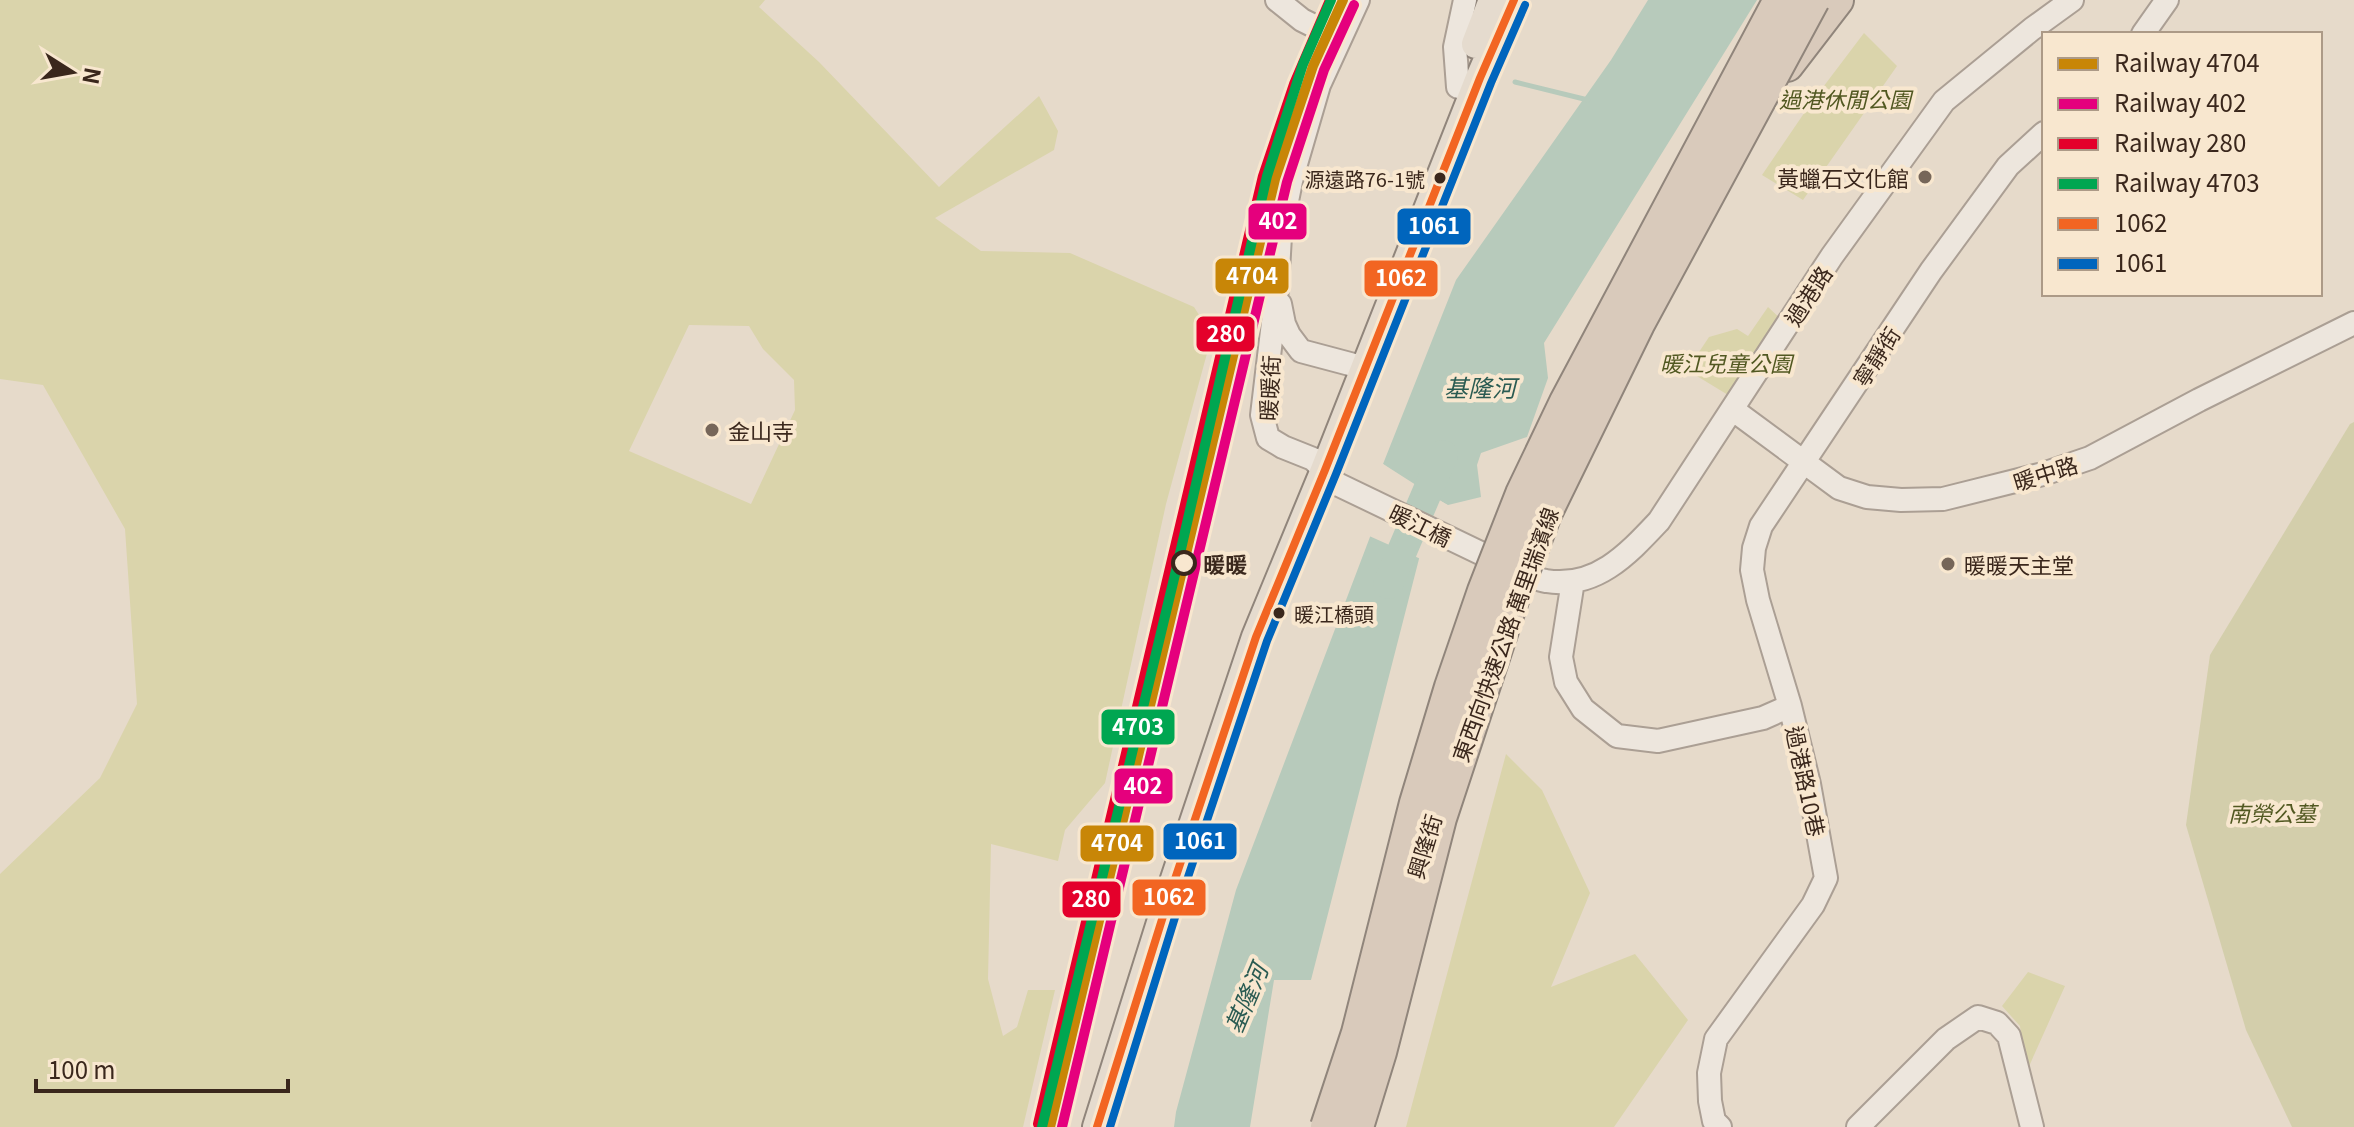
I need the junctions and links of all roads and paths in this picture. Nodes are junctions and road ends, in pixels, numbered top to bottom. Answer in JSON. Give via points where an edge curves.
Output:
{"nodes":[{"id":1,"x":1277,"y":0,"type":"edge"},
{"id":2,"x":1358,"y":0,"type":"edge"},
{"id":3,"x":1465,"y":0,"type":"edge"},
{"id":4,"x":1493,"y":0,"type":"edge"},
{"id":5,"x":1514,"y":0,"type":"edge"},
{"id":6,"x":1780,"y":0,"type":"edge"},
{"id":7,"x":1813,"y":0,"type":"edge"},
{"id":8,"x":1837,"y":0,"type":"edge"},
{"id":9,"x":2072,"y":0,"type":"edge"},
{"id":10,"x":2167,"y":0,"type":"edge"},
{"id":11,"x":2144,"y":32,"type":"edge"},
{"id":12,"x":1340,"y":39,"type":"junction"},
{"id":13,"x":1486,"y":42,"type":"junction"},
{"id":14,"x":1458,"y":87,"type":"junction"},
{"id":15,"x":1767,"y":88,"type":"junction"},
{"id":16,"x":2042,"y":135,"type":"edge"},
{"id":17,"x":1277,"y":289,"type":"junction"},
{"id":18,"x":2354,"y":323,"type":"edge"},
{"id":19,"x":1358,"y":365,"type":"junction"},
{"id":20,"x":1732,"y":409,"type":"junction"},
{"id":21,"x":1805,"y":462,"type":"junction"},
{"id":22,"x":1325,"y":471,"type":"junction"},
{"id":23,"x":1505,"y":564,"type":"junction"},
{"id":24,"x":1573,"y":581,"type":"junction"},
{"id":25,"x":1790,"y":706,"type":"junction"},
{"id":26,"x":1079,"y":1127,"type":"edge"},
{"id":27,"x":1097,"y":1127,"type":"edge"},
{"id":28,"x":1327,"y":1127,"type":"edge"},
{"id":29,"x":1339,"y":1127,"type":"edge"},
{"id":30,"x":1357,"y":1127,"type":"edge"},
{"id":31,"x":1720,"y":1127,"type":"edge"},
{"id":32,"x":1858,"y":1127,"type":"edge"},
{"id":33,"x":2032,"y":1127,"type":"edge"}],
"edges":[{"from":1,"to":12,"type":"street"},
{"from":2,"to":12,"type":"street","name":"暖暖街"},
{"from":3,"to":14,"type":"street","via":[[1455,47]]},
{"from":4,"to":13,"type":"main road"},
{"from":5,"to":13,"type":"main road"},
{"from":6,"to":28,"type":"highway","name":"東西向快速公路 萬里瑞濱線","bridge":true,"via":[[1580,374],[1522,494],[1451,687],[1358,1033]]},
{"from":7,"to":15,"type":"highway","name":"東西向快速公路 萬里瑞濱線","bridge":true},
{"from":8,"to":15,"type":"highway","bridge":true},
{"from":9,"to":20,"type":"street","name":"過港路","via":[[1944,101],[1832,256]]},
{"from":10,"to":11,"type":"street"},
{"from":12,"to":17,"type":"street","name":"暖暖街","via":[[1319,85],[1291,181]]},
{"from":13,"to":14,"type":"main road"},
{"from":13,"to":19,"type":"main road"},
{"from":14,"to":19,"type":"main road"},
{"from":15,"to":30,"type":"highway","name":"東西向快速公路 萬里瑞濱線","bridge":true,"via":[[1638,324],[1545,514],[1440,818]]},
{"from":16,"to":21,"type":"street","name":"寧靜街","via":[[2008,166],[1931,271]]},
{"from":17,"to":19,"type":"street","name":"暖暖街","via":[[1284,324],[1301,351]]},
{"from":17,"to":22,"type":"street","name":"暖暖街","via":[[1264,429],[1268,438]]},
{"from":18,"to":21,"type":"street","name":"暖中路","via":[[2090,458],[2027,478],[1943,499],[1901,500],[1839,488]]},
{"from":19,"to":22,"type":"main road"},
{"from":20,"to":21,"type":"street","name":"暖中路"},
{"from":20,"to":24,"type":"street","name":"過港路","via":[[1659,521],[1609,568]]},
{"from":21,"to":25,"type":"street","name":"寧靜街","via":[[1761,526],[1752,570]]},
{"from":22,"to":23,"type":"street","name":"暖江橋"},
{"from":22,"to":26,"type":"main road","via":[[1241,630]]},
{"from":22,"to":27,"type":"main road","via":[[1256,637]]},
{"from":23,"to":24,"type":"street","name":"過港路","via":[[1546,581]]},
{"from":23,"to":29,"type":"street","name":"興隆街"},
{"from":24,"to":25,"type":"street","name":"過港路10巷","via":[[1561,657],[1566,682],[1583,709],[1617,736],[1658,741],[1763,718]]},
{"from":25,"to":31,"type":"street","name":"過港路10巷","via":[[1826,878],[1813,905],[1716,1039],[1709,1073],[1714,1121]]},
{"from":32,"to":33,"type":"street","via":[[1946,1039],[1978,1017],[1997,1023],[2009,1036]]}]}
